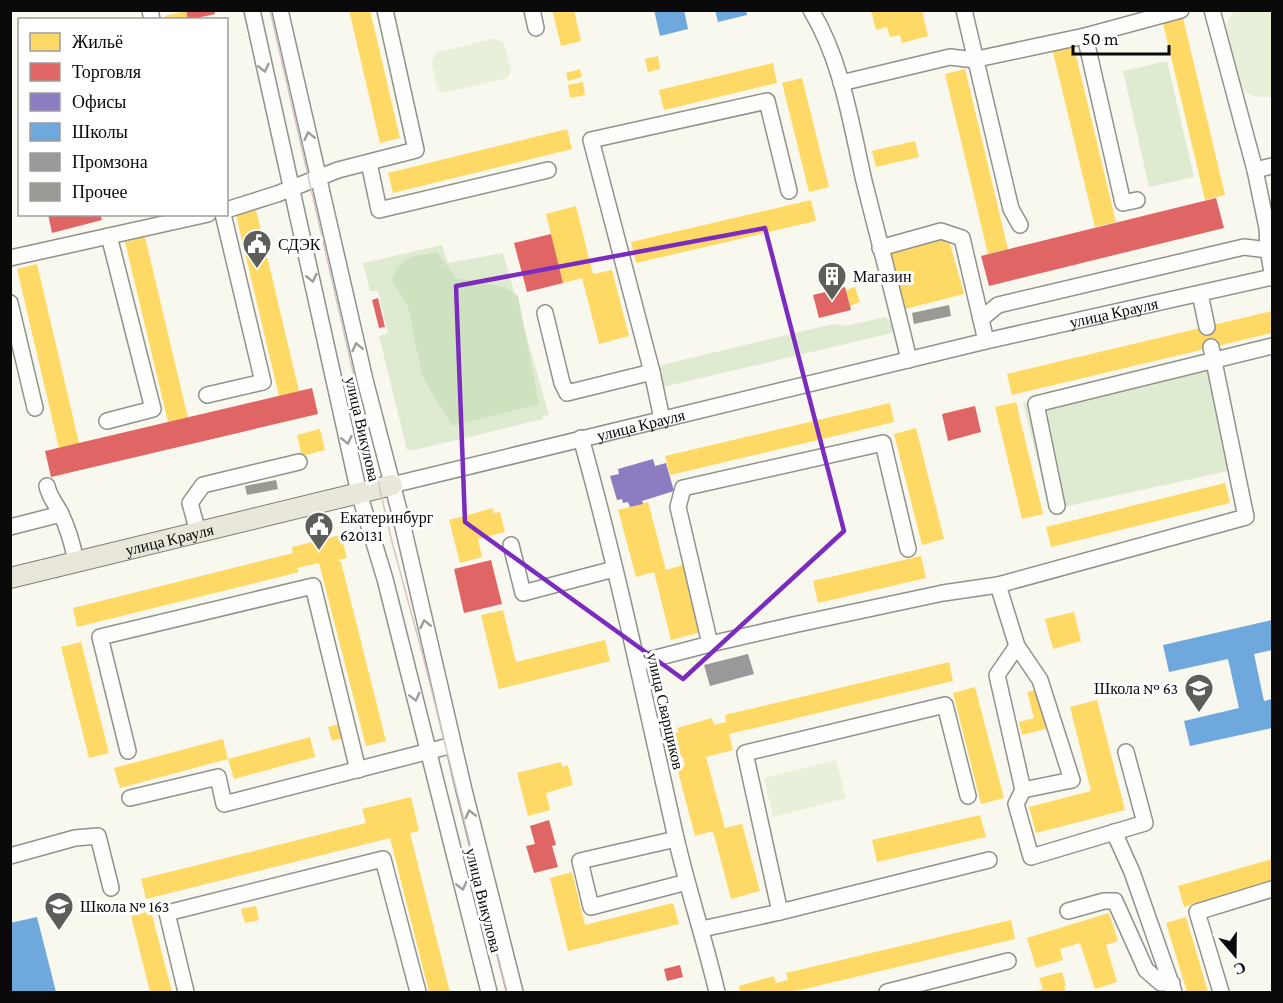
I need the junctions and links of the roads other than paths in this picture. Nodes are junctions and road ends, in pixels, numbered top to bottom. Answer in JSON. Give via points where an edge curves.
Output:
{"nodes":[{"id":1,"x":252,"y":10,"type":"edge"},
{"id":2,"x":280,"y":10,"type":"edge"},
{"id":3,"x":385,"y":10,"type":"edge"},
{"id":4,"x":532,"y":10,"type":"edge"},
{"id":5,"x":811,"y":10,"type":"edge"},
{"id":6,"x":964,"y":10,"type":"edge"},
{"id":7,"x":1181,"y":10,"type":"edge"},
{"id":8,"x":1212,"y":10,"type":"edge"},
{"id":9,"x":1156,"y":13,"type":"edge"},
{"id":10,"x":536,"y":28,"type":"dead end"},
{"id":11,"x":1084,"y":36,"type":"junction"},
{"id":12,"x":975,"y":60,"type":"junction"},
{"id":13,"x":841,"y":83,"type":"junction"},
{"id":14,"x":369,"y":163,"type":"junction"},
{"id":15,"x":1272,"y":166,"type":"edge"},
{"id":16,"x":548,"y":170,"type":"dead end"},
{"id":17,"x":1255,"y":170,"type":"junction"},
{"id":18,"x":318,"y":178,"type":"junction"},
{"id":19,"x":291,"y":188,"type":"junction"},
{"id":20,"x":789,"y":191,"type":"dead end"},
{"id":21,"x":1137,"y":200,"type":"dead end"},
{"id":22,"x":228,"y":209,"type":"edge"},
{"id":23,"x":199,"y":216,"type":"edge"},
{"id":24,"x":223,"y":216,"type":"edge"},
{"id":25,"x":1020,"y":225,"type":"dead end"},
{"id":26,"x":110,"y":236,"type":"junction"},
{"id":27,"x":880,"y":248,"type":"junction"},
{"id":28,"x":1268,"y":250,"type":"junction"},
{"id":29,"x":10,"y":258,"type":"edge"},
{"id":30,"x":1272,"y":272,"type":"edge"},
{"id":31,"x":1272,"y":277,"type":"edge"},
{"id":32,"x":1200,"y":294,"type":"junction"},
{"id":33,"x":10,"y":303,"type":"edge"},
{"id":34,"x":545,"y":313,"type":"dead end"},
{"id":35,"x":981,"y":319,"type":"junction"},
{"id":36,"x":1207,"y":327,"type":"dead end"},
{"id":37,"x":986,"y":341,"type":"junction"},
{"id":38,"x":1272,"y":346,"type":"edge"},
{"id":39,"x":1212,"y":354,"type":"junction"},
{"id":40,"x":909,"y":360,"type":"junction"},
{"id":41,"x":652,"y":372,"type":"junction"},
{"id":42,"x":207,"y":395,"type":"dead end"},
{"id":43,"x":35,"y":408,"type":"dead end"},
{"id":44,"x":662,"y":419,"type":"junction"},
{"id":45,"x":107,"y":421,"type":"dead end"},
{"id":46,"x":581,"y":438,"type":"junction"},
{"id":47,"x":299,"y":462,"type":"dead end"},
{"id":48,"x":392,"y":485,"type":"junction"},
{"id":49,"x":47,"y":486,"type":"dead end"},
{"id":50,"x":359,"y":493,"type":"junction"},
{"id":51,"x":1057,"y":506,"type":"dead end"},
{"id":52,"x":61,"y":514,"type":"junction"},
{"id":53,"x":10,"y":527,"type":"edge"},
{"id":54,"x":198,"y":532,"type":"junction"},
{"id":55,"x":511,"y":544,"type":"dead end"},
{"id":56,"x":908,"y":549,"type":"dead end"},
{"id":57,"x":76,"y":562,"type":"junction"},
{"id":58,"x":614,"y":569,"type":"junction"},
{"id":59,"x":10,"y":578,"type":"edge"},
{"id":60,"x":998,"y":585,"type":"junction"},
{"id":61,"x":710,"y":644,"type":"junction"},
{"id":62,"x":1017,"y":646,"type":"junction"},
{"id":63,"x":637,"y":663,"type":"junction"},
{"id":64,"x":453,"y":745,"type":"junction"},
{"id":65,"x":128,"y":751,"type":"dead end"},
{"id":66,"x":428,"y":752,"type":"junction"},
{"id":67,"x":1126,"y":752,"type":"dead end"},
{"id":68,"x":358,"y":770,"type":"junction"},
{"id":69,"x":1023,"y":790,"type":"junction"},
{"id":70,"x":968,"y":796,"type":"dead end"},
{"id":71,"x":130,"y":798,"type":"dead end"},
{"id":72,"x":1114,"y":832,"type":"junction"},
{"id":73,"x":676,"y":839,"type":"junction"},
{"id":74,"x":10,"y":856,"type":"edge"},
{"id":75,"x":989,"y":860,"type":"dead end"},
{"id":76,"x":687,"y":882,"type":"junction"},
{"id":77,"x":111,"y":888,"type":"dead end"},
{"id":78,"x":1272,"y":889,"type":"edge"},
{"id":79,"x":1068,"y":911,"type":"dead end"},
{"id":80,"x":780,"y":912,"type":"junction"},
{"id":81,"x":702,"y":929,"type":"junction"},
{"id":82,"x":1008,"y":961,"type":"dead end"},
{"id":83,"x":1171,"y":989,"type":"edge"},
{"id":84,"x":186,"y":993,"type":"edge"},
{"id":85,"x":418,"y":993,"type":"edge"},
{"id":86,"x":489,"y":993,"type":"edge"},
{"id":87,"x":515,"y":993,"type":"edge"},
{"id":88,"x":717,"y":993,"type":"edge"},
{"id":89,"x":887,"y":993,"type":"edge"},
{"id":90,"x":1221,"y":993,"type":"edge"}],
"edges":[{"from":1,"to":19,"type":"street","name":"улица Викулова","one_way":true},
{"from":18,"to":2,"type":"street","name":"улица Викулова","one_way":true},
{"from":3,"to":14,"type":"street","via":[[416,150]]},
{"from":4,"to":10,"type":"street"},
{"from":5,"to":13,"type":"street","via":[[825,33]]},
{"from":6,"to":12,"type":"street"},
{"from":7,"to":9,"type":"street"},
{"from":8,"to":17,"type":"street"},
{"from":9,"to":11,"type":"street"},
{"from":11,"to":12,"type":"street"},
{"from":11,"to":21,"type":"street","via":[[1123,203]]},
{"from":12,"to":13,"type":"street","via":[[950,57]]},
{"from":12,"to":25,"type":"street","via":[[1011,209]]},
{"from":13,"to":27,"type":"street"},
{"from":14,"to":16,"type":"street","via":[[379,210]]},
{"from":14,"to":18,"type":"street"},
{"from":15,"to":17,"type":"street"},
{"from":17,"to":28,"type":"street","via":[[1268,228]]},
{"from":18,"to":19,"type":"street"},
{"from":48,"to":18,"type":"street","name":"улица Викулова","one_way":true},
{"from":19,"to":22,"type":"street"},
{"from":19,"to":50,"type":"street","name":"улица Викулова","one_way":true},
{"from":20,"to":41,"type":"street","via":[[767,101],[591,140]]},
{"from":23,"to":26,"type":"street"},
{"from":24,"to":42,"type":"street","via":[[263,382]]},
{"from":26,"to":29,"type":"street"},
{"from":26,"to":45,"type":"street","via":[[153,409]]},
{"from":27,"to":35,"type":"street","via":[[941,231],[963,238]]},
{"from":27,"to":40,"type":"street"},
{"from":28,"to":30,"type":"street"},
{"from":28,"to":35,"type":"street","via":[[1245,247],[998,305]]},
{"from":31,"to":32,"type":"street","name":"улица Крауля"},
{"from":32,"to":36,"type":"street"},
{"from":32,"to":37,"type":"street","name":"улица Крауля"},
{"from":33,"to":43,"type":"street"},
{"from":34,"to":41,"type":"street","via":[[567,393]]},
{"from":35,"to":37,"type":"street"},
{"from":37,"to":40,"type":"street","name":"улица Крауля"},
{"from":38,"to":39,"type":"street"},
{"from":39,"to":51,"type":"street","via":[[1036,404]]},
{"from":39,"to":60,"type":"street","via":[[1246,517]]},
{"from":40,"to":44,"type":"street","name":"улица Крауля"},
{"from":41,"to":44,"type":"street"},
{"from":44,"to":46,"type":"street","name":"улица Крауля"},
{"from":46,"to":48,"type":"street","name":"улица Крауля"},
{"from":46,"to":58,"type":"street","name":"улица Сварщиков"},
{"from":47,"to":54,"type":"street","via":[[203,485],[190,503]]},
{"from":48,"to":50,"type":"main road","name":"улица Крауля"},
{"from":64,"to":48,"type":"street","name":"улица Викулова","one_way":true},
{"from":49,"to":52,"type":"street"},
{"from":50,"to":54,"type":"main road","name":"улица Крауля"},
{"from":50,"to":66,"type":"street","name":"улица Викулова","one_way":true},
{"from":52,"to":53,"type":"street"},
{"from":52,"to":57,"type":"street"},
{"from":54,"to":57,"type":"main road","name":"улица Крауля"},
{"from":55,"to":58,"type":"street","via":[[523,593]]},
{"from":56,"to":61,"type":"street","via":[[883,443],[683,488],[678,507]]},
{"from":57,"to":59,"type":"main road","name":"улица Крауля"},
{"from":58,"to":63,"type":"street","name":"улица Сварщиков"},
{"from":60,"to":61,"type":"street","via":[[943,593]]},
{"from":60,"to":62,"type":"street"},
{"from":61,"to":63,"type":"street"},
{"from":62,"to":69,"type":"street","via":[[997,675]]},
{"from":62,"to":69,"type":"street","via":[[1040,680],[1072,780]]},
{"from":63,"to":73,"type":"street","name":"улица Сварщиков"},
{"from":64,"to":66,"type":"street"},
{"from":87,"to":64,"type":"street","name":"улица Викулова","one_way":true},
{"from":65,"to":68,"type":"street","via":[[100,637],[313,586]]},
{"from":66,"to":68,"type":"street"},
{"from":66,"to":86,"type":"street","name":"улица Викулова","one_way":true},
{"from":67,"to":72,"type":"street","via":[[1145,823]]},
{"from":68,"to":71,"type":"street","via":[[224,804],[218,777]]},
{"from":69,"to":72,"type":"street","via":[[1016,804],[1031,857]]},
{"from":70,"to":80,"type":"street","via":[[945,705],[745,753]]},
{"from":72,"to":83,"type":"street","via":[[1132,872]]},
{"from":73,"to":76,"type":"street","name":"улица Сварщиков"},
{"from":73,"to":76,"type":"street","via":[[580,861],[591,907]]},
{"from":74,"to":77,"type":"street","via":[[75,838],[98,836]]},
{"from":75,"to":80,"type":"street"},
{"from":76,"to":81,"type":"street","name":"улица Сварщиков"},
{"from":78,"to":90,"type":"street","via":[[1197,912]]},
{"from":79,"to":83,"type":"street","via":[[1115,901],[1146,970]]},
{"from":80,"to":81,"type":"street"},
{"from":81,"to":88,"type":"street","name":"улица Сварщиков"},
{"from":82,"to":89,"type":"street"},
{"from":84,"to":85,"type":"street","via":[[167,913],[383,858]]}]}
